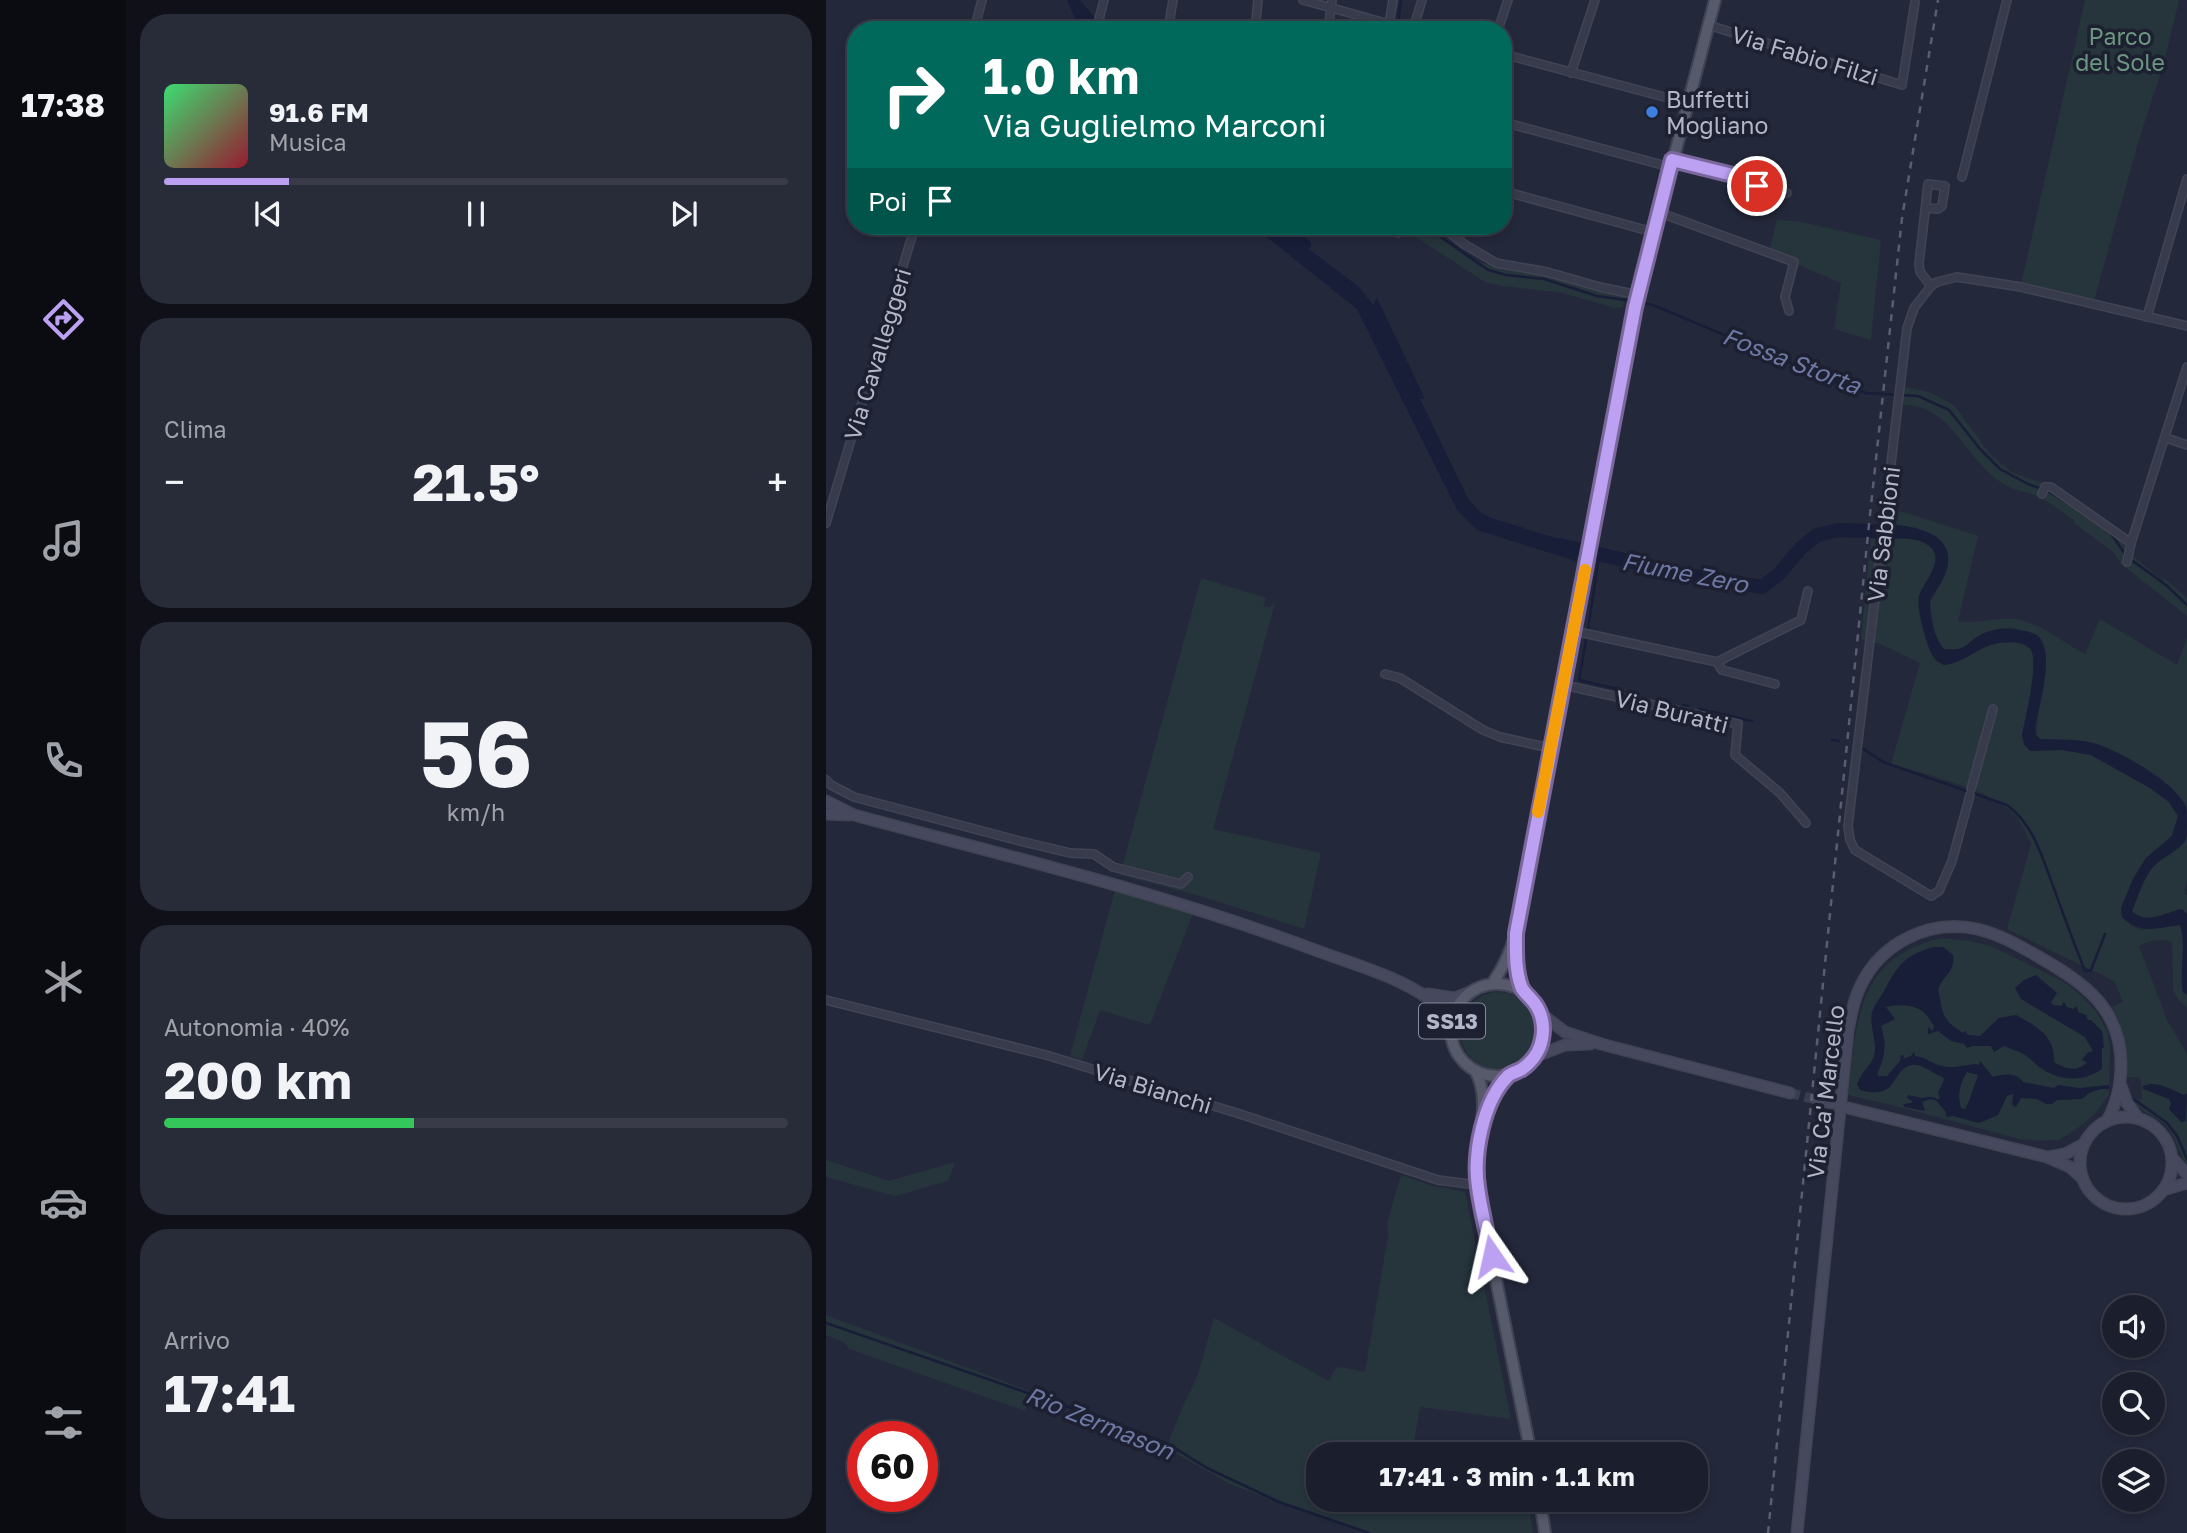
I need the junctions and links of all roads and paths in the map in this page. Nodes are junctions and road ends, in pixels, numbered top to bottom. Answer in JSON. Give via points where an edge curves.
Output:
{"nodes":[{"id":1,"x":982,"y":0,"type":"edge"},
{"id":2,"x":1104,"y":0,"type":"edge"},
{"id":3,"x":1174,"y":0,"type":"edge"},
{"id":4,"x":1258,"y":0,"type":"edge"},
{"id":5,"x":1303,"y":0,"type":"edge"},
{"id":6,"x":1393,"y":0,"type":"edge"},
{"id":7,"x":1422,"y":0,"type":"edge"},
{"id":8,"x":1508,"y":0,"type":"edge"},
{"id":9,"x":1595,"y":0,"type":"edge"},
{"id":10,"x":1715,"y":0,"type":"edge"},
{"id":11,"x":2007,"y":0,"type":"edge"},
{"id":12,"x":1915,"y":2,"type":"dead end"},
{"id":13,"x":1331,"y":4,"type":"edge"},
{"id":14,"x":976,"y":21,"type":"edge"},
{"id":15,"x":1100,"y":21,"type":"edge"},
{"id":16,"x":1170,"y":21,"type":"edge"},
{"id":17,"x":1256,"y":21,"type":"edge"},
{"id":18,"x":1374,"y":21,"type":"edge"},
{"id":19,"x":1390,"y":21,"type":"edge"},
{"id":20,"x":1416,"y":21,"type":"edge"},
{"id":21,"x":1502,"y":21,"type":"edge"},
{"id":22,"x":1708,"y":25,"type":"junction"},
{"id":23,"x":1512,"y":56,"type":"edge"},
{"id":24,"x":1572,"y":73,"type":"junction"},
{"id":25,"x":1687,"y":103,"type":"junction"},
{"id":26,"x":1512,"y":124,"type":"edge"},
{"id":27,"x":1671,"y":164,"type":"junction"},
{"id":28,"x":1962,"y":177,"type":"dead end"},
{"id":29,"x":2187,"y":179,"type":"edge"},
{"id":30,"x":1757,"y":186,"type":"junction"},
{"id":31,"x":1512,"y":193,"type":"edge"},
{"id":32,"x":1787,"y":193,"type":"dead end"},
{"id":33,"x":1926,"y":208,"type":"dead end"},
{"id":34,"x":1658,"y":212,"type":"junction"},
{"id":35,"x":1755,"y":212,"type":"dead end"},
{"id":36,"x":1653,"y":232,"type":"junction"},
{"id":37,"x":912,"y":235,"type":"edge"},
{"id":38,"x":1452,"y":235,"type":"edge"},
{"id":39,"x":1931,"y":286,"type":"junction"},
{"id":40,"x":1638,"y":295,"type":"junction"},
{"id":41,"x":1789,"y":311,"type":"dead end"},
{"id":42,"x":2147,"y":317,"type":"junction"},
{"id":43,"x":2187,"y":326,"type":"edge"},
{"id":44,"x":2187,"y":367,"type":"edge"},
{"id":45,"x":2166,"y":438,"type":"junction"},
{"id":46,"x":2187,"y":445,"type":"edge"},
{"id":47,"x":2043,"y":491,"type":"dead end"},
{"id":48,"x":826,"y":523,"type":"edge"},
{"id":49,"x":2131,"y":543,"type":"junction"},
{"id":50,"x":2127,"y":558,"type":"dead end"},
{"id":51,"x":1808,"y":591,"type":"dead end"},
{"id":52,"x":1574,"y":631,"type":"junction"},
{"id":53,"x":1717,"y":662,"type":"junction"},
{"id":54,"x":1385,"y":674,"type":"dead end"},
{"id":55,"x":1775,"y":684,"type":"dead end"},
{"id":56,"x":1563,"y":685,"type":"junction"},
{"id":57,"x":1993,"y":709,"type":"dead end"},
{"id":58,"x":1550,"y":748,"type":"junction"},
{"id":59,"x":826,"y":780,"type":"edge"},
{"id":60,"x":826,"y":801,"type":"edge"},
{"id":61,"x":826,"y":814,"type":"edge"},
{"id":62,"x":854,"y":815,"type":"junction"},
{"id":63,"x":1806,"y":823,"type":"dead end"},
{"id":64,"x":1188,"y":877,"type":"dead end"},
{"id":65,"x":1516,"y":933,"type":"junction"},
{"id":66,"x":1492,"y":984,"type":"junction"},
{"id":67,"x":1419,"y":992,"type":"junction"},
{"id":68,"x":1470,"y":992,"type":"junction"},
{"id":69,"x":1524,"y":992,"type":"junction"},
{"id":70,"x":826,"y":1000,"type":"edge"},
{"id":71,"x":1540,"y":1013,"type":"junction"},
{"id":72,"x":1451,"y":1028,"type":"junction"},
{"id":73,"x":1601,"y":1044,"type":"junction"},
{"id":74,"x":1534,"y":1057,"type":"junction"},
{"id":75,"x":1475,"y":1070,"type":"junction"},
{"id":76,"x":1509,"y":1074,"type":"junction"},
{"id":77,"x":2120,"y":1086,"type":"junction"},
{"id":78,"x":1790,"y":1093,"type":"tunnel mouth"},
{"id":79,"x":1818,"y":1100,"type":"tunnel mouth"},
{"id":80,"x":1831,"y":1103,"type":"dead end"},
{"id":81,"x":1848,"y":1108,"type":"dead end"},
{"id":82,"x":1484,"y":1117,"type":"junction"},
{"id":83,"x":2138,"y":1118,"type":"junction"},
{"id":84,"x":2107,"y":1121,"type":"junction"},
{"id":85,"x":2084,"y":1144,"type":"junction"},
{"id":86,"x":2047,"y":1157,"type":"junction"},
{"id":87,"x":2172,"y":1158,"type":"junction"},
{"id":88,"x":2187,"y":1174,"type":"edge"},
{"id":89,"x":2083,"y":1179,"type":"junction"},
{"id":90,"x":2187,"y":1183,"type":"edge"},
{"id":91,"x":1477,"y":1185,"type":"junction"},
{"id":92,"x":2163,"y":1190,"type":"junction"},
{"id":93,"x":1529,"y":1442,"type":"edge"},
{"id":94,"x":1542,"y":1512,"type":"edge"},
{"id":95,"x":1545,"y":1533,"type":"edge"},
{"id":96,"x":1797,"y":1533,"type":"edge"}],
"edges":[{"from":1,"to":14,"type":"street"},
{"from":2,"to":15,"type":"street"},
{"from":3,"to":16,"type":"street"},
{"from":4,"to":17,"type":"street"},
{"from":5,"to":13,"type":"street"},
{"from":6,"to":19,"type":"street"},
{"from":7,"to":20,"type":"street"},
{"from":8,"to":21,"type":"street"},
{"from":9,"to":24,"type":"street"},
{"from":10,"to":22,"type":"main road","number":"SS13"},
{"from":11,"to":28,"type":"street"},
{"from":12,"to":22,"type":"street","name":"Via Fabio Filzi","via":[[1902,85]]},
{"from":13,"to":18,"type":"street"},
{"from":22,"to":25,"type":"main road","number":"SS13"},
{"from":23,"to":24,"type":"street"},
{"from":24,"to":25,"type":"street"},
{"from":25,"to":27,"type":"main road","number":"SS13"},
{"from":26,"to":27,"type":"street"},
{"from":27,"to":30,"type":"street","via":[[1753,180]]},
{"from":27,"to":34,"type":"main road","number":"SS13"},
{"from":29,"to":42,"type":"street"},
{"from":30,"to":32,"type":"street"},
{"from":30,"to":35,"type":"street","via":[[1750,210]]},
{"from":31,"to":36,"type":"street"},
{"from":33,"to":39,"type":"street","via":[[1919,264]]},
{"from":34,"to":36,"type":"main road","number":"SS13"},
{"from":34,"to":41,"type":"street","via":[[1794,262],[1786,297]]},
{"from":36,"to":40,"type":"main road","number":"SS13"},
{"from":37,"to":48,"type":"street","name":"Via Cavalleggeri"},
{"from":38,"to":40,"type":"street","via":[[1496,263]]},
{"from":39,"to":42,"type":"street","via":[[1957,277]]},
{"from":39,"to":57,"type":"street","name":"Via Sabbioni","via":[[1913,308],[1907,328],[1848,826],[1855,850],[1931,896],[1939,891],[1952,861]]},
{"from":40,"to":52,"type":"main road","number":"SS13"},
{"from":42,"to":43,"type":"street"},
{"from":44,"to":45,"type":"street"},
{"from":45,"to":46,"type":"street"},
{"from":45,"to":49,"type":"street"},
{"from":47,"to":49,"type":"street","via":[[2050,487]]},
{"from":49,"to":50,"type":"street"},
{"from":51,"to":53,"type":"street","via":[[1801,621]]},
{"from":52,"to":53,"type":"street"},
{"from":52,"to":56,"type":"main road","number":"SS13"},
{"from":53,"to":55,"type":"street","via":[[1722,670]]},
{"from":54,"to":58,"type":"street","via":[[1400,678],[1483,730]]},
{"from":56,"to":58,"type":"main road","number":"SS13"},
{"from":56,"to":63,"type":"street","name":"Via Buratti","via":[[1738,724],[1735,755],[1780,793]]},
{"from":58,"to":65,"type":"main road","number":"SS13"},
{"from":59,"to":64,"type":"street","via":[[854,797],[1030,844],[1094,853],[1127,871],[1181,884]]},
{"from":60,"to":62,"type":"main road"},
{"from":61,"to":62,"type":"main road"},
{"from":62,"to":67,"type":"main road","via":[[1173,901]]},
{"from":65,"to":66,"type":"main road","number":"SS13","via":[[1509,958]]},
{"from":65,"to":69,"type":"main road","number":"SS13","via":[[1516,967]]},
{"from":66,"to":68,"type":"main road","number":"SS13"},
{"from":66,"to":69,"type":"main road","number":"SS13"},
{"from":67,"to":68,"type":"main road","via":[[1446,998]]},
{"from":67,"to":72,"type":"main road","via":[[1441,1010]]},
{"from":68,"to":72,"type":"main road","number":"SS13","via":[[1457,1006]]},
{"from":69,"to":71,"type":"main road","number":"SS13"},
{"from":70,"to":91,"type":"street","name":"Via Bianchi","via":[[1046,1055],[1438,1180]]},
{"from":71,"to":73,"type":"main road","via":[[1565,1032]]},
{"from":71,"to":74,"type":"main road","via":[[1543,1033]]},
{"from":72,"to":75,"type":"main road","number":"SS13","via":[[1457,1052]]},
{"from":73,"to":74,"type":"main road","via":[[1565,1045]]},
{"from":73,"to":78,"type":"main road","name":"Via Ca' Marcello"},
{"from":74,"to":76,"type":"main road","number":"SS13"},
{"from":75,"to":76,"type":"main road","number":"SS13","via":[[1494,1076]]},
{"from":75,"to":82,"type":"main road","number":"SS13"},
{"from":76,"to":82,"type":"main road","number":"SS13"},
{"from":77,"to":83,"type":"main road","name":"Via Ca' Marcello"},
{"from":77,"to":84,"type":"main road","name":"Via Ca' Marcello"},
{"from":77,"to":96,"type":"main road","name":"Via Ca' Marcello","via":[[2118,1037],[2099,1000],[2068,975],[1995,934],[1965,927],[1924,931],[1894,946],[1870,970],[1858,992],[1848,1031]]},
{"from":79,"to":80,"type":"main road"},
{"from":81,"to":86,"type":"main road","name":"Via Ca' Marcello"},
{"from":82,"to":91,"type":"main road","number":"SS13"},
{"from":83,"to":84,"type":"main road"},
{"from":83,"to":87,"type":"main road","name":"Via Ca' Marcello","via":[[2161,1133]]},
{"from":84,"to":85,"type":"main road","name":"Via Ca' Marcello"},
{"from":85,"to":86,"type":"main road","name":"Via Ca' Marcello"},
{"from":85,"to":89,"type":"main road","via":[[2080,1161]]},
{"from":86,"to":89,"type":"main road","name":"Via Ca' Marcello"},
{"from":87,"to":88,"type":"main road","name":"Via Ca' Marcello"},
{"from":87,"to":92,"type":"main road"},
{"from":89,"to":92,"type":"main road","name":"Via Ca' Marcello","via":[[2099,1200],[2116,1207],[2142,1206]]},
{"from":90,"to":92,"type":"main road","name":"Via Ca' Marcello"},
{"from":91,"to":93,"type":"main road","number":"SS13"},
{"from":94,"to":95,"type":"main road"}]}
